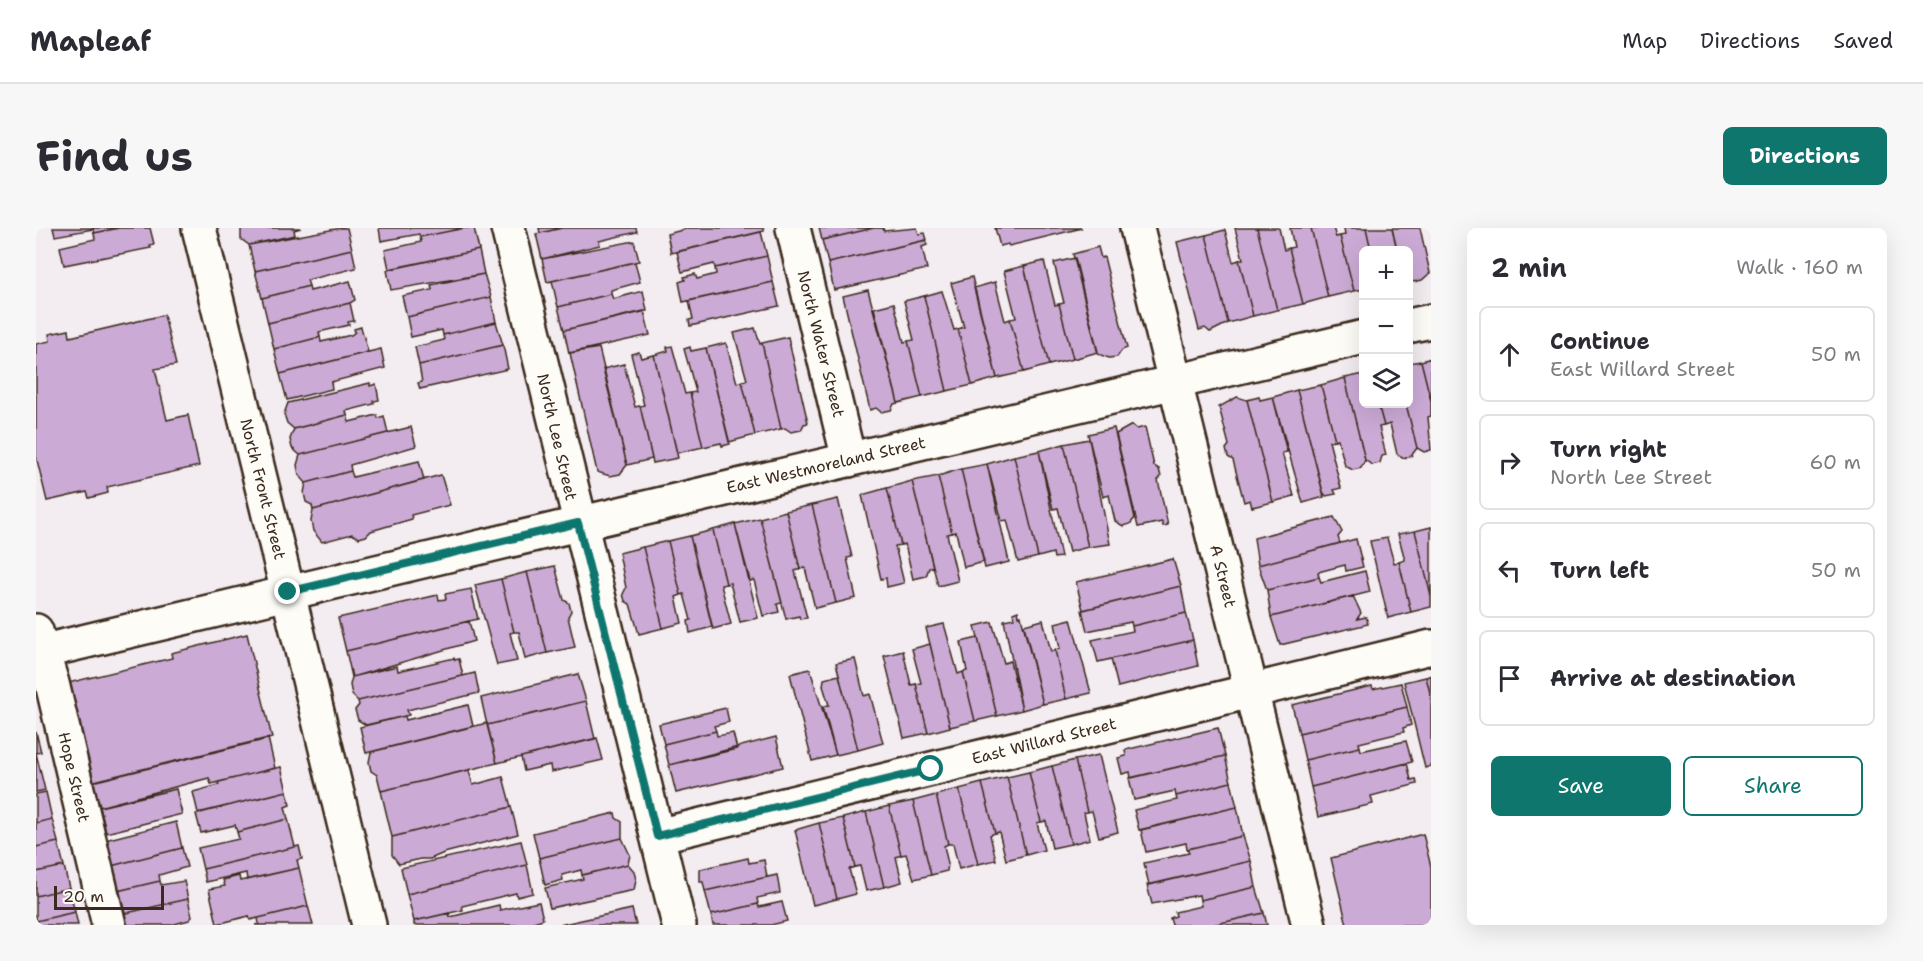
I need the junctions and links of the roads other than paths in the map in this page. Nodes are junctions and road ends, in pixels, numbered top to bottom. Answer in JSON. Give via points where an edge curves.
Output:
{"nodes":[{"id":1,"x":199,"y":228,"type":"edge"},
{"id":2,"x":508,"y":228,"type":"edge"},
{"id":3,"x":793,"y":228,"type":"edge"},
{"id":4,"x":1137,"y":228,"type":"edge"},
{"id":5,"x":1431,"y":321,"type":"edge"},
{"id":6,"x":1413,"y":325,"type":"edge"},
{"id":7,"x":1359,"y":338,"type":"edge"},
{"id":8,"x":1174,"y":382,"type":"junction"},
{"id":9,"x":849,"y":460,"type":"junction"},
{"id":10,"x":578,"y":523,"type":"junction"},
{"id":11,"x":288,"y":592,"type":"junction"},
{"id":12,"x":39,"y":645,"type":"edge"},
{"id":13,"x":1431,"y":647,"type":"edge"},
{"id":14,"x":1252,"y":690,"type":"junction"},
{"id":15,"x":657,"y":836,"type":"junction"},
{"id":16,"x":109,"y":925,"type":"edge"},
{"id":17,"x":369,"y":925,"type":"edge"},
{"id":18,"x":678,"y":925,"type":"edge"},
{"id":19,"x":1310,"y":925,"type":"edge"}],
"edges":[{"from":1,"to":11,"type":"street","name":"North Front Street"},
{"from":2,"to":10,"type":"street","name":"North Lee Street"},
{"from":3,"to":9,"type":"street","name":"North Water Street"},
{"from":4,"to":8,"type":"street","name":"A Street"},
{"from":5,"to":6,"type":"street"},
{"from":7,"to":8,"type":"street","name":"East Westmoreland Street"},
{"from":8,"to":9,"type":"street","name":"East Westmoreland Street"},
{"from":8,"to":14,"type":"street","name":"A Street"},
{"from":9,"to":10,"type":"street","name":"East Westmoreland Street"},
{"from":10,"to":11,"type":"street","name":"East Westmoreland Street"},
{"from":10,"to":15,"type":"street","name":"North Lee Street"},
{"from":11,"to":12,"type":"street","name":"East Westmoreland Street"},
{"from":11,"to":17,"type":"street","name":"North Front Street"},
{"from":12,"to":16,"type":"street","name":"Hope Street"},
{"from":13,"to":14,"type":"street","name":"East Willard Street"},
{"from":14,"to":15,"type":"street","name":"East Willard Street"},
{"from":14,"to":19,"type":"street","name":"A Street"},
{"from":15,"to":18,"type":"street","name":"North Lee Street"}]}
